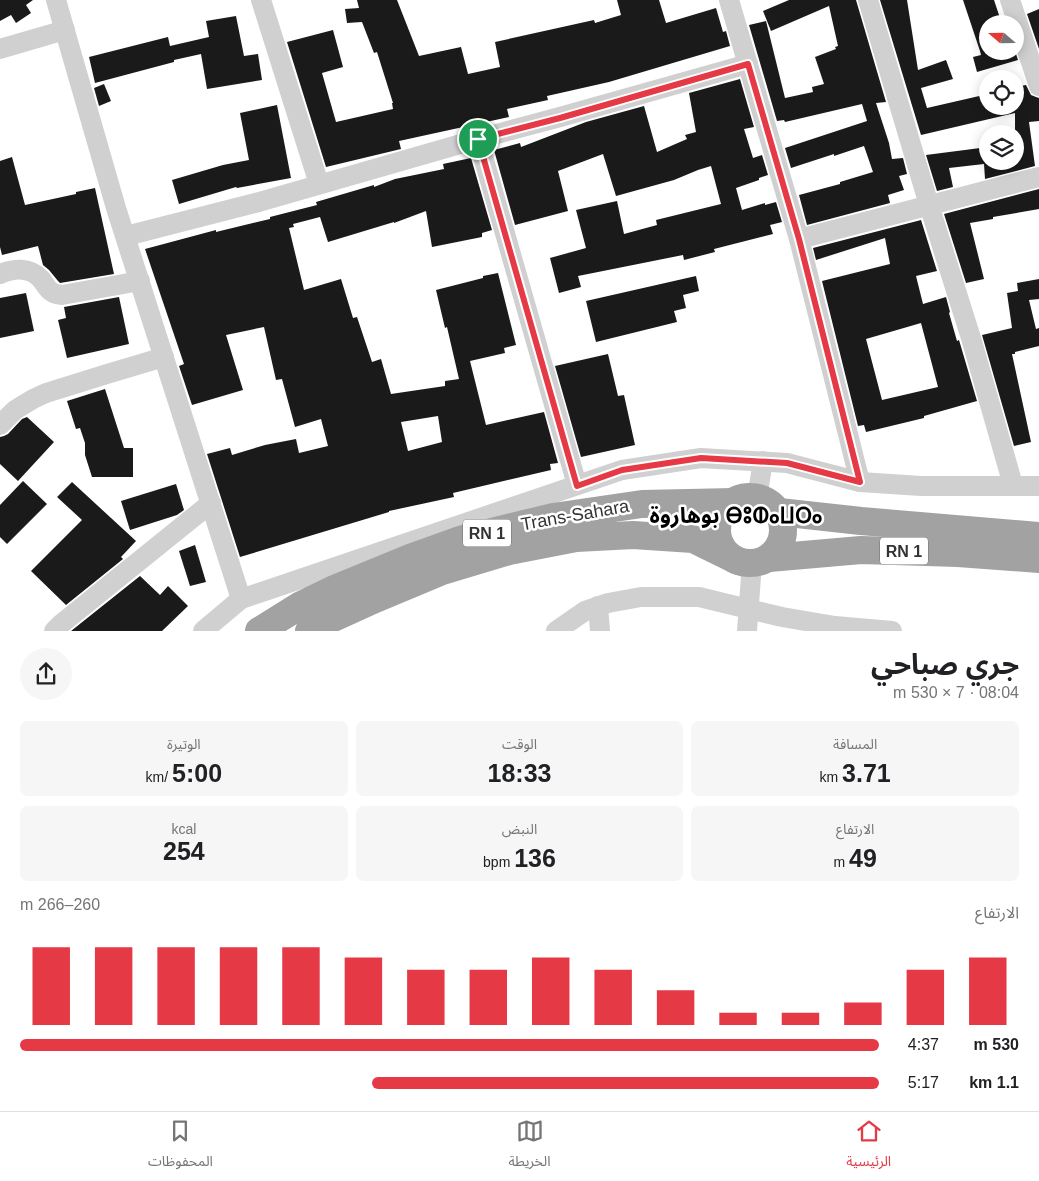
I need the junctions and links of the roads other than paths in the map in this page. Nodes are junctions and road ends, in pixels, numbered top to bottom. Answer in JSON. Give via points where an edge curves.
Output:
{"nodes":[{"id":1,"x":56,"y":0,"type":"edge"},
{"id":2,"x":261,"y":0,"type":"edge"},
{"id":3,"x":729,"y":0,"type":"edge"},
{"id":4,"x":868,"y":0,"type":"edge"},
{"id":5,"x":1010,"y":0,"type":"edge"},
{"id":6,"x":65,"y":30,"type":"junction"},
{"id":7,"x":0,"y":49,"type":"edge"},
{"id":8,"x":748,"y":64,"type":"junction"},
{"id":9,"x":1039,"y":86,"type":"edge"},
{"id":10,"x":478,"y":139,"type":"junction"},
{"id":11,"x":1039,"y":177,"type":"edge"},
{"id":12,"x":320,"y":184,"type":"junction"},
{"id":13,"x":929,"y":205,"type":"junction"},
{"id":14,"x":126,"y":236,"type":"junction"},
{"id":15,"x":799,"y":239,"type":"junction"},
{"id":16,"x":0,"y":274,"type":"edge"},
{"id":17,"x":140,"y":281,"type":"junction"},
{"id":18,"x":164,"y":357,"type":"junction"},
{"id":19,"x":0,"y":425,"type":"edge"},
{"id":20,"x":763,"y":461,"type":"junction"},
{"id":21,"x":860,"y":482,"type":"junction"},
{"id":22,"x":577,"y":486,"type":"junction"},
{"id":23,"x":1013,"y":486,"type":"junction"},
{"id":24,"x":1039,"y":486,"type":"edge"},
{"id":25,"x":211,"y":503,"type":"junction"},
{"id":26,"x":756,"y":504,"type":"junction"},
{"id":27,"x":1039,"y":536,"type":"edge"},
{"id":28,"x":1039,"y":559,"type":"edge"},
{"id":29,"x":753,"y":561,"type":"junction"},
{"id":30,"x":241,"y":599,"type":"junction"},
{"id":31,"x":598,"y":606,"type":"junction"},
{"id":32,"x":748,"y":610,"type":"junction"},
{"id":33,"x":835,"y":628,"type":"edge"},
{"id":34,"x":54,"y":631,"type":"edge"},
{"id":35,"x":203,"y":631,"type":"edge"},
{"id":36,"x":259,"y":631,"type":"edge"},
{"id":37,"x":309,"y":631,"type":"edge"},
{"id":38,"x":556,"y":631,"type":"edge"},
{"id":39,"x":600,"y":631,"type":"edge"},
{"id":40,"x":747,"y":631,"type":"edge"},
{"id":41,"x":892,"y":631,"type":"edge"}],
"edges":[{"from":1,"to":6,"type":"street"},
{"from":2,"to":12,"type":"street"},
{"from":3,"to":8,"type":"street"},
{"from":4,"to":13,"type":"street"},
{"from":5,"to":9,"type":"street"},
{"from":6,"to":7,"type":"street"},
{"from":6,"to":14,"type":"street"},
{"from":8,"to":10,"type":"street"},
{"from":8,"to":15,"type":"street"},
{"from":10,"to":12,"type":"street"},
{"from":10,"to":22,"type":"street"},
{"from":11,"to":13,"type":"street"},
{"from":12,"to":14,"type":"street"},
{"from":13,"to":15,"type":"street"},
{"from":13,"to":23,"type":"street"},
{"from":14,"to":17,"type":"street"},
{"from":15,"to":21,"type":"street"},
{"from":16,"to":17,"type":"street","via":[[9,270],[29,271],[54,294],[62,295]]},
{"from":17,"to":18,"type":"street"},
{"from":18,"to":19,"type":"street","via":[[33,399]]},
{"from":18,"to":25,"type":"street"},
{"from":20,"to":21,"type":"street","via":[[787,463]]},
{"from":20,"to":22,"type":"street","via":[[701,458],[622,470]]},
{"from":20,"to":26,"type":"street"},
{"from":21,"to":23,"type":"street"},
{"from":22,"to":30,"type":"street"},
{"from":23,"to":24,"type":"street"},
{"from":25,"to":30,"type":"street"},
{"from":25,"to":34,"type":"street"},
{"from":26,"to":27,"type":"highway","name":"Trans-Sahara","number":"RN 1","via":[[861,521]]},
{"from":26,"to":29,"type":"highway","via":[[782,520],[784,529],[777,550]]},
{"from":26,"to":29,"type":"highway","via":[[725,508],[717,528],[722,548],[729,556]]},
{"from":26,"to":36,"type":"highway","name":"Trans-Sahara","number":"RN 1","via":[[642,504],[553,517],[463,539],[341,586],[301,605]]},
{"from":28,"to":29,"type":"highway","number":"RN 1","via":[[861,550]]},
{"from":29,"to":32,"type":"street"},
{"from":29,"to":37,"type":"highway","name":"Trans-Sahara","number":"RN 1","via":[[694,539],[633,535],[576,538],[509,551],[442,570]]},
{"from":30,"to":35,"type":"street"},
{"from":31,"to":32,"type":"street","via":[[641,597],[698,597]]},
{"from":31,"to":38,"type":"street"},
{"from":31,"to":39,"type":"street"},
{"from":32,"to":33,"type":"street"},
{"from":32,"to":40,"type":"street"},
{"from":33,"to":41,"type":"street"}]}
